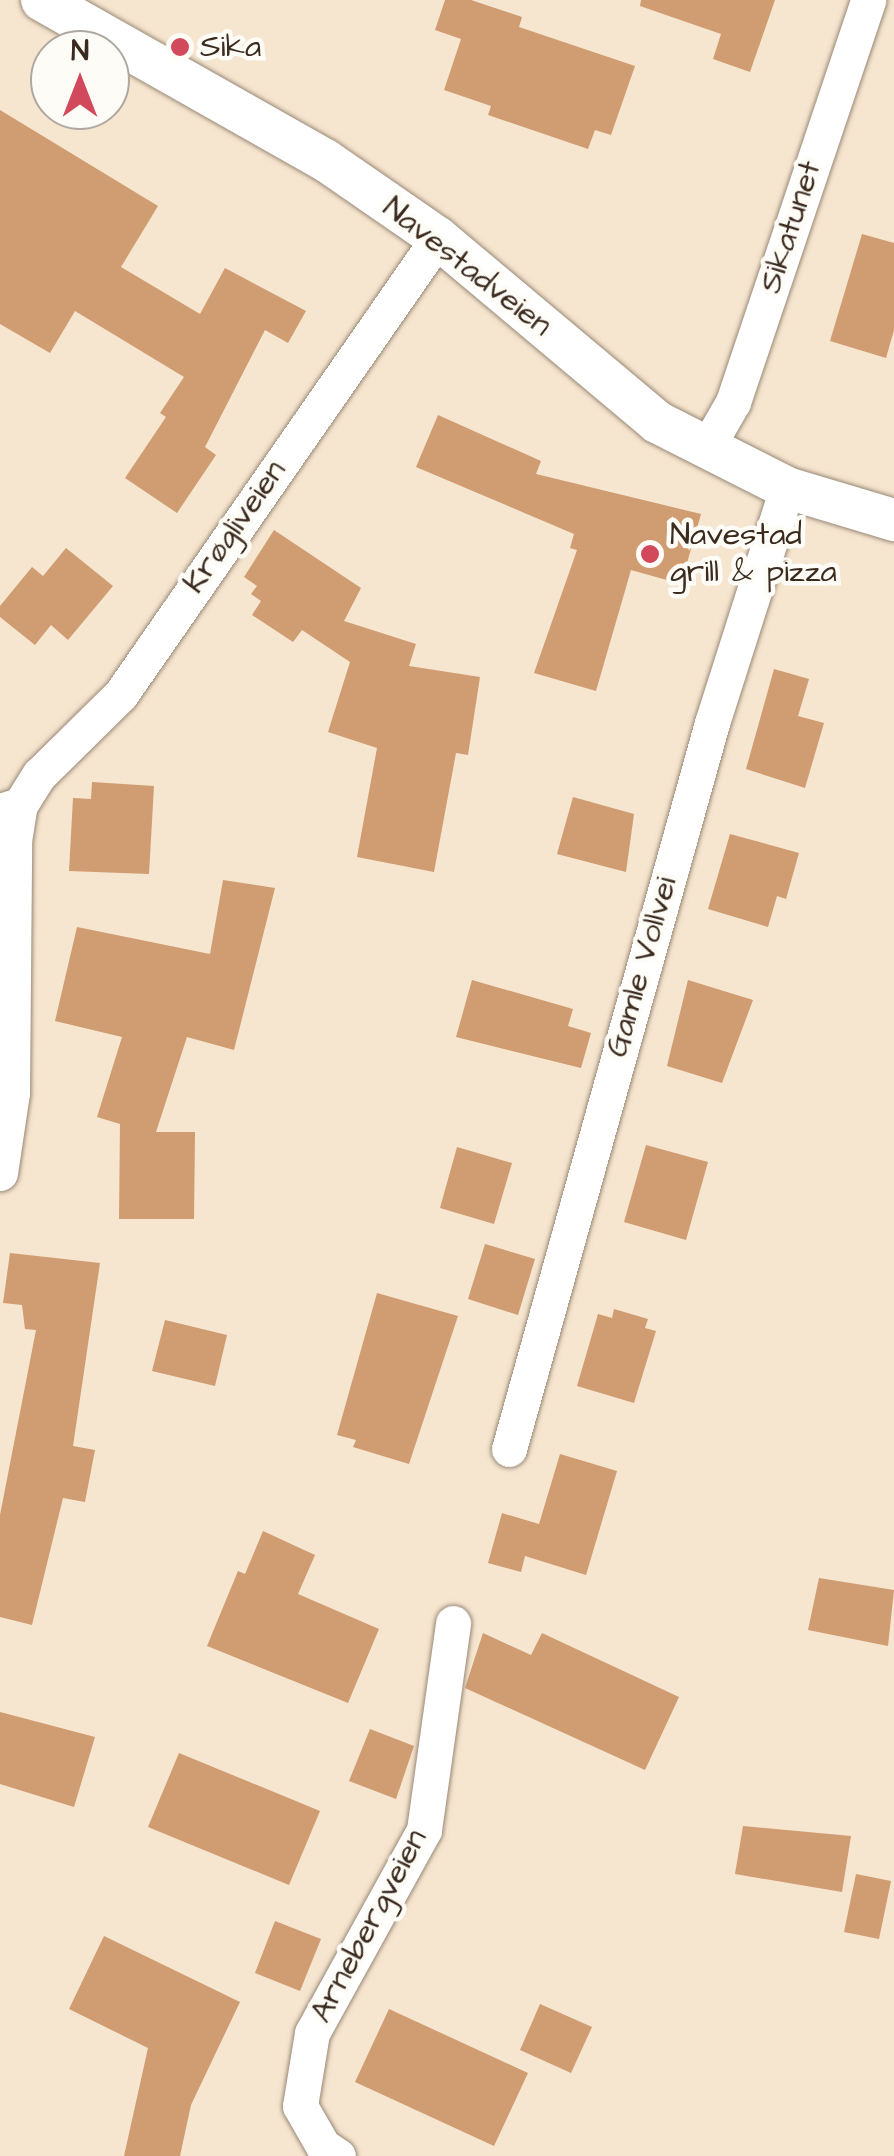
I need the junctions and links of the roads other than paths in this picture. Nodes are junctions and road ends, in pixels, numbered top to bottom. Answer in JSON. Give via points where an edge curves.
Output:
{"nodes":[{"id":1,"x":42,"y":0,"type":"edge"},
{"id":2,"x":868,"y":0,"type":"edge"},
{"id":3,"x":438,"y":238,"type":"junction"},
{"id":4,"x":706,"y":449,"type":"junction"},
{"id":5,"x":786,"y":488,"type":"junction"},
{"id":6,"x":894,"y":520,"type":"edge"},
{"id":7,"x":10,"y":808,"type":"edge"},
{"id":8,"x":0,"y":1173,"type":"edge"},
{"id":9,"x":509,"y":1450,"type":"dead end"},
{"id":10,"x":453,"y":1623,"type":"dead end"},
{"id":11,"x":338,"y":2156,"type":"edge"}],
"edges":[{"from":1,"to":3,"type":"street","name":"Navestadveien","via":[[247,113]]},
{"from":2,"to":4,"type":"street","name":"Sikatunet","via":[[733,402]]},
{"from":3,"to":4,"type":"street","name":"Navestadveien","via":[[657,422]]},
{"from":3,"to":7,"type":"street","name":"Krøgliveien","via":[[121,694]]},
{"from":4,"to":5,"type":"street","name":"Navestadveien"},
{"from":5,"to":6,"type":"street","name":"Navestadveien"},
{"from":5,"to":9,"type":"street","name":"Gamle Vollvei","via":[[712,723]]},
{"from":7,"to":8,"type":"street","name":"Krøgliveien","via":[[12,1094]]},
{"from":10,"to":11,"type":"street","name":"Arnebergveien","via":[[424,1830],[312,2032],[300,2106],[323,2146]]}]}
